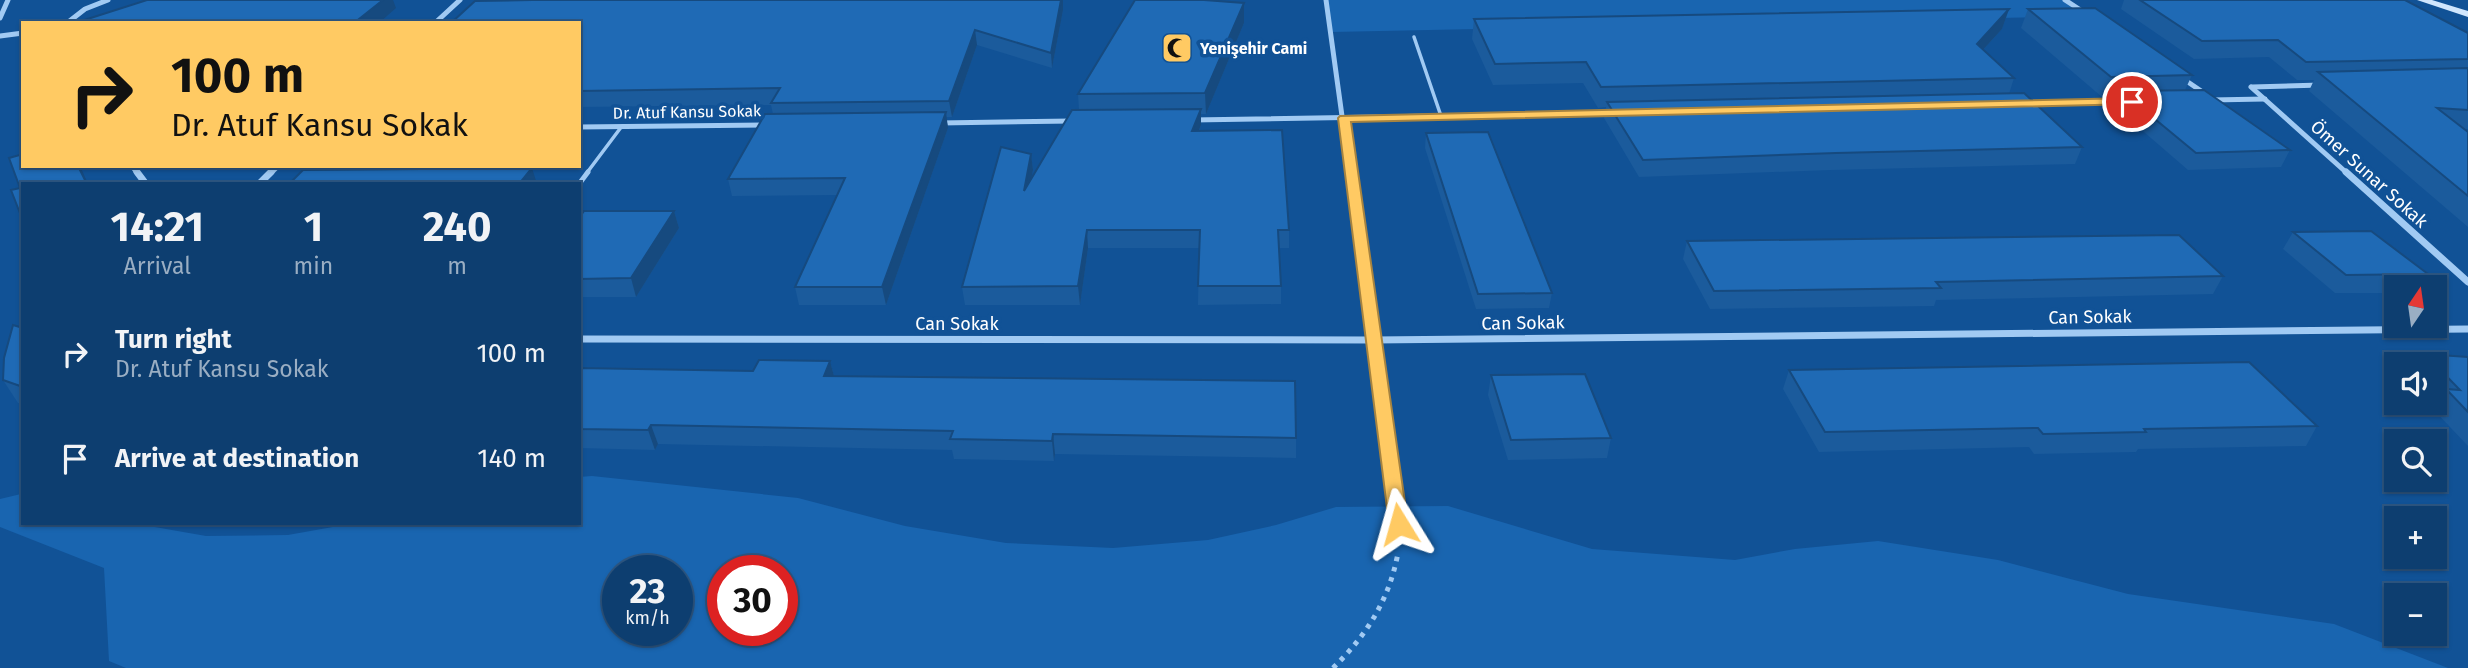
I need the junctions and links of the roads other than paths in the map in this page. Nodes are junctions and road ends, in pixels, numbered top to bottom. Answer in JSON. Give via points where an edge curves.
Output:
{"nodes":[{"id":1,"x":8,"y":0,"type":"edge"},
{"id":2,"x":108,"y":0,"type":"edge"},
{"id":3,"x":460,"y":0,"type":"edge"},
{"id":4,"x":1326,"y":0,"type":"edge"},
{"id":5,"x":2065,"y":0,"type":"edge"},
{"id":6,"x":2422,"y":0,"type":"edge"},
{"id":7,"x":2468,"y":14,"type":"edge"},
{"id":8,"x":2090,"y":16,"type":"edge"},
{"id":9,"x":0,"y":18,"type":"edge"},
{"id":10,"x":70,"y":21,"type":"edge"},
{"id":11,"x":437,"y":21,"type":"edge"},
{"id":12,"x":21,"y":33,"type":"edge"},
{"id":13,"x":0,"y":36,"type":"edge"},
{"id":14,"x":1414,"y":37,"type":"dead end"},
{"id":15,"x":2181,"y":77,"type":"edge"},
{"id":16,"x":2333,"y":84,"type":"edge"},
{"id":17,"x":2265,"y":99,"type":"junction"},
{"id":18,"x":2201,"y":100,"type":"edge"},
{"id":19,"x":2215,"y":100,"type":"junction"},
{"id":20,"x":2132,"y":102,"type":"edge"},
{"id":21,"x":2021,"y":104,"type":"edge"},
{"id":22,"x":1621,"y":113,"type":"edge"},
{"id":23,"x":1441,"y":116,"type":"junction"},
{"id":24,"x":1344,"y":118,"type":"junction"},
{"id":25,"x":1177,"y":120,"type":"edge"},
{"id":26,"x":1080,"y":121,"type":"edge"},
{"id":27,"x":928,"y":123,"type":"edge"},
{"id":28,"x":775,"y":125,"type":"edge"},
{"id":29,"x":622,"y":126,"type":"junction"},
{"id":30,"x":581,"y":127,"type":"edge"},
{"id":31,"x":134,"y":168,"type":"edge"},
{"id":32,"x":276,"y":168,"type":"edge"},
{"id":33,"x":144,"y":182,"type":"edge"},
{"id":34,"x":261,"y":182,"type":"edge"},
{"id":35,"x":580,"y":182,"type":"edge"},
{"id":36,"x":2468,"y":282,"type":"edge"},
{"id":37,"x":2468,"y":329,"type":"edge"},
{"id":38,"x":581,"y":339,"type":"edge"},
{"id":39,"x":1374,"y":340,"type":"junction"},
{"id":40,"x":1399,"y":524,"type":"road end"}],
"edges":[{"from":1,"to":9,"type":"street"},
{"from":2,"to":10,"type":"street"},
{"from":3,"to":11,"type":"street"},
{"from":4,"to":24,"type":"street"},
{"from":5,"to":8,"type":"street"},
{"from":6,"to":7,"type":"street"},
{"from":12,"to":13,"type":"street"},
{"from":14,"to":23,"type":"lane"},
{"from":15,"to":19,"type":"street"},
{"from":16,"to":17,"type":"street","name":"Ömer Sunar Sokak","via":[[2251,87]]},
{"from":17,"to":19,"type":"street"},
{"from":17,"to":36,"type":"street","name":"Ömer Sunar Sokak"},
{"from":18,"to":19,"type":"street"},
{"from":20,"to":21,"type":"street"},
{"from":22,"to":23,"type":"street"},
{"from":23,"to":24,"type":"street"},
{"from":24,"to":25,"type":"street"},
{"from":24,"to":39,"type":"street"},
{"from":26,"to":27,"type":"street"},
{"from":28,"to":29,"type":"street","name":"Dr. Atuf Kansu Sokak"},
{"from":29,"to":30,"type":"street","name":"Dr. Atuf Kansu Sokak"},
{"from":29,"to":35,"type":"lane"},
{"from":31,"to":33,"type":"street"},
{"from":32,"to":34,"type":"street"},
{"from":37,"to":39,"type":"street","name":"Can Sokak"},
{"from":38,"to":39,"type":"street","name":"Can Sokak"},
{"from":39,"to":40,"type":"street"}]}
